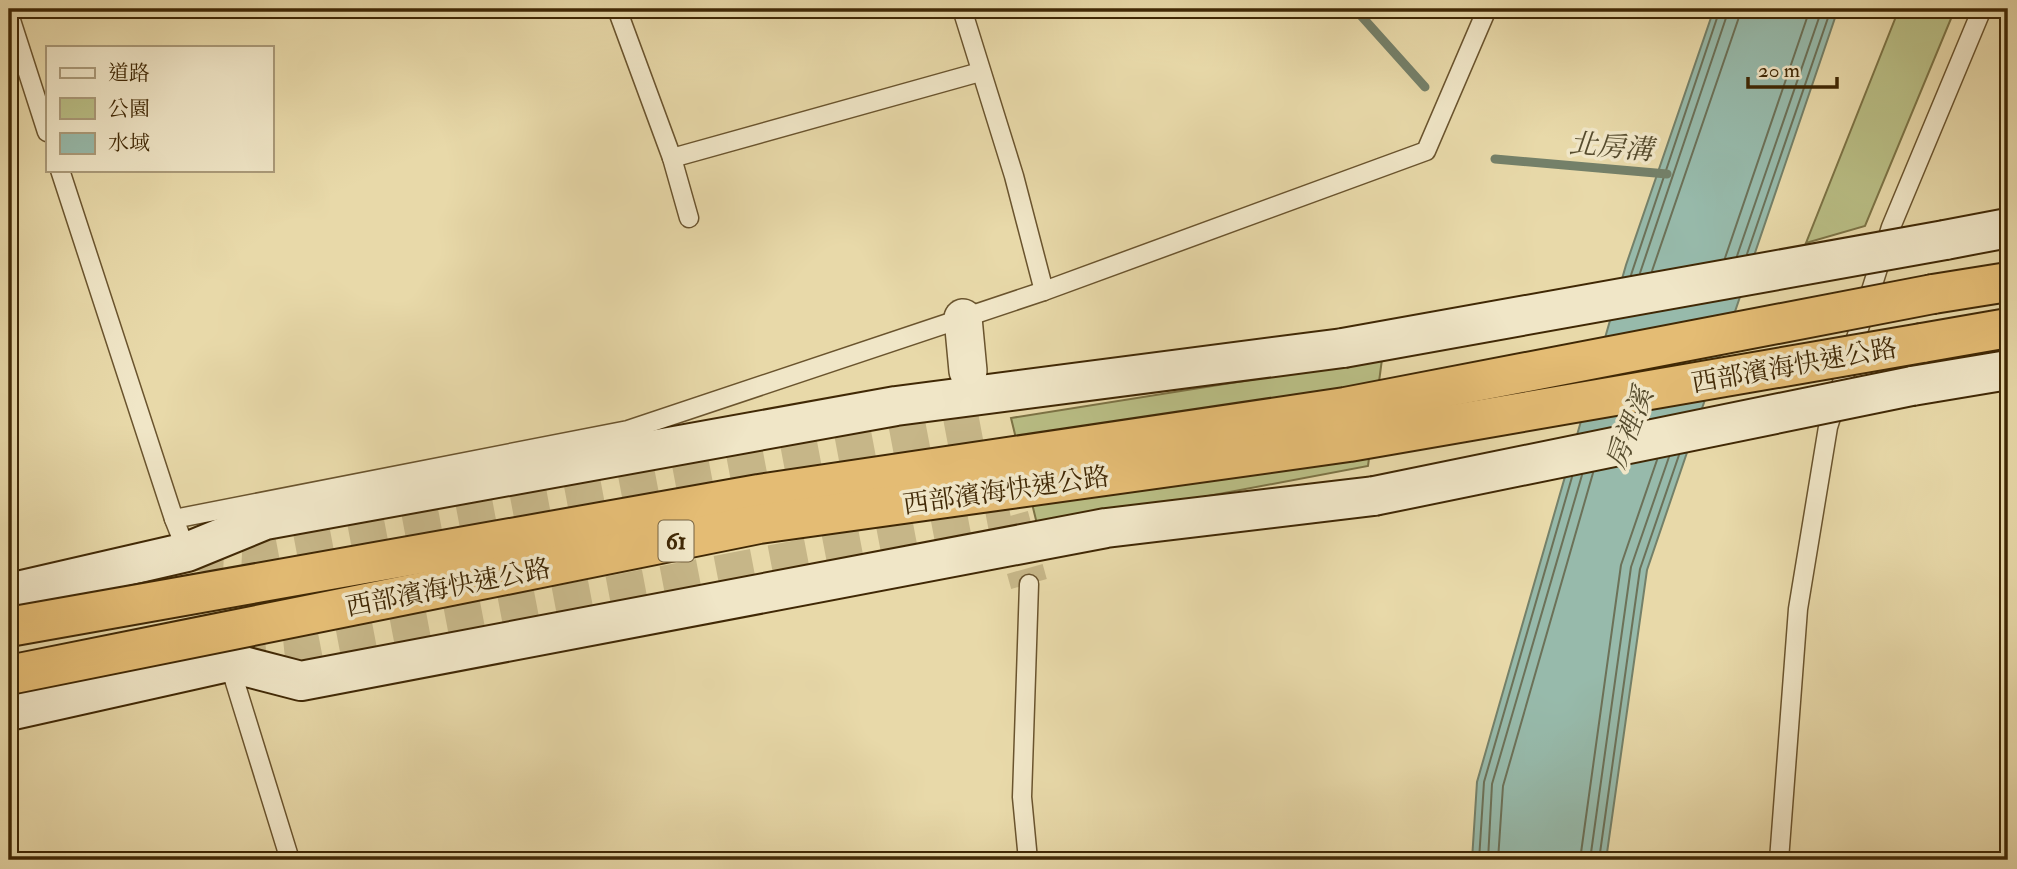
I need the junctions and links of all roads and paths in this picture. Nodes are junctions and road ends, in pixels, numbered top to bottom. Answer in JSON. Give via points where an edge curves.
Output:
{"nodes":[{"id":1,"x":617,"y":9,"type":"edge"},
{"id":2,"x":962,"y":9,"type":"edge"},
{"id":3,"x":1488,"y":9,"type":"edge"},
{"id":4,"x":1982,"y":9,"type":"edge"},
{"id":5,"x":9,"y":14,"type":"edge"},
{"id":6,"x":980,"y":72,"type":"junction"},
{"id":7,"x":46,"y":129,"type":"edge"},
{"id":8,"x":672,"y":158,"type":"junction"},
{"id":9,"x":61,"y":172,"type":"edge"},
{"id":10,"x":689,"y":218,"type":"dead end"},
{"id":11,"x":2008,"y":228,"type":"edge"},
{"id":12,"x":2008,"y":282,"type":"edge"},
{"id":13,"x":1044,"y":291,"type":"junction"},
{"id":14,"x":963,"y":318,"type":"junction"},
{"id":15,"x":2008,"y":328,"type":"edge"},
{"id":16,"x":2008,"y":370,"type":"edge"},
{"id":17,"x":968,"y":371,"type":"dead end"},
{"id":18,"x":180,"y":535,"type":"junction"},
{"id":19,"x":1029,"y":584,"type":"tunnel mouth"},
{"id":20,"x":9,"y":593,"type":"edge"},
{"id":21,"x":9,"y":627,"type":"edge"},
{"id":22,"x":229,"y":662,"type":"junction"},
{"id":23,"x":9,"y":675,"type":"edge"},
{"id":24,"x":9,"y":711,"type":"edge"},
{"id":25,"x":290,"y":860,"type":"edge"},
{"id":26,"x":1028,"y":860,"type":"edge"},
{"id":27,"x":1779,"y":860,"type":"edge"}],
"edges":[{"from":1,"to":8,"type":"lane"},
{"from":2,"to":6,"type":"lane"},
{"from":3,"to":13,"type":"lane","via":[[1426,151]]},
{"from":4,"to":27,"type":"lane","via":[[1891,227],[1828,427],[1798,609]]},
{"from":5,"to":7,"type":"lane"},
{"from":6,"to":8,"type":"lane"},
{"from":6,"to":13,"type":"lane"},
{"from":8,"to":10,"type":"lane"},
{"from":9,"to":18,"type":"lane"},
{"from":11,"to":18,"type":"street","bridge":true,"via":[[1343,348],[896,406]]},
{"from":12,"to":21,"type":"highway","name":"西部濱海快速公路","number":"61","bridge":true,"via":[[1345,407],[759,494]]},
{"from":13,"to":14,"type":"lane"},
{"from":14,"to":17,"type":"street"},
{"from":14,"to":18,"type":"lane","via":[[628,430]]},
{"from":15,"to":23,"type":"highway","name":"西部濱海快速公路","number":"61","bridge":true,"via":[[1349,442],[760,524]]},
{"from":16,"to":22,"type":"street","bridge":true,"via":[[1374,496],[1106,528],[301,681]]},
{"from":18,"to":20,"type":"street"},
{"from":18,"to":22,"type":"street"},
{"from":19,"to":26,"type":"lane","via":[[1022,797]]},
{"from":22,"to":24,"type":"street"},
{"from":22,"to":25,"type":"lane"}]}
